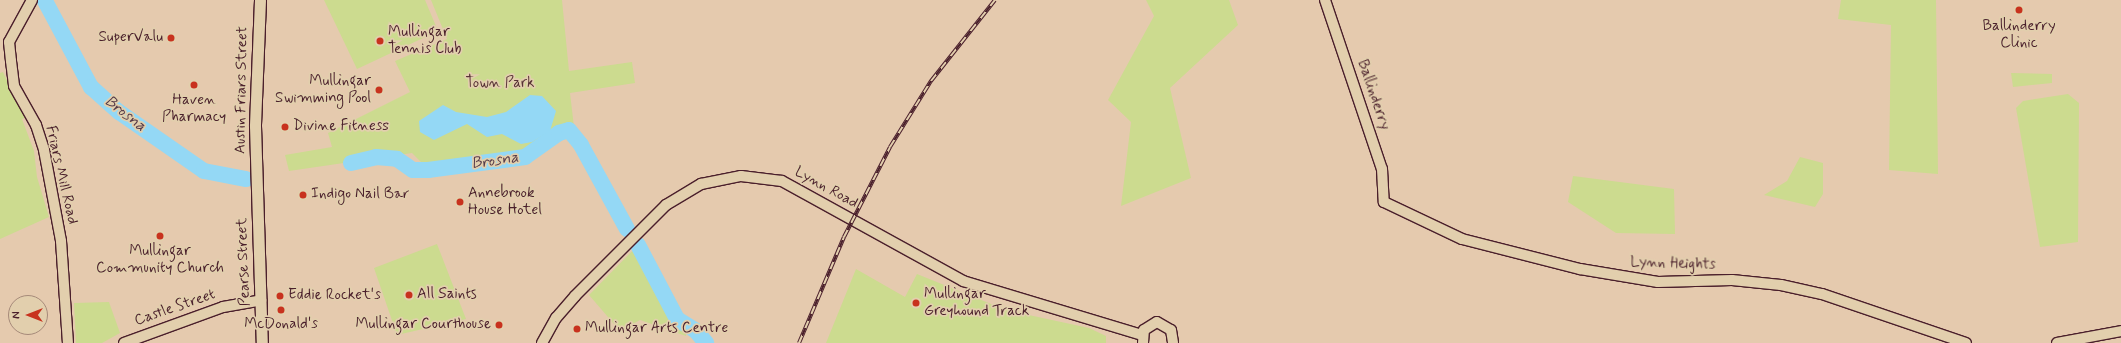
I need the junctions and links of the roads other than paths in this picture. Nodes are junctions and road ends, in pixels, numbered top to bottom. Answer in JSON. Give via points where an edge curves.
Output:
{"nodes":[{"id":1,"x":32,"y":0,"type":"edge"},
{"id":2,"x":260,"y":0,"type":"edge"},
{"id":3,"x":1325,"y":0,"type":"edge"},
{"id":4,"x":256,"y":180,"type":"joint"},
{"id":5,"x":1384,"y":202,"type":"joint"},
{"id":6,"x":261,"y":300,"type":"junction"},
{"id":7,"x":2121,"y":331,"type":"edge"},
{"id":8,"x":1142,"y":339,"type":"edge"},
{"id":9,"x":1173,"y":342,"type":"edge"},
{"id":10,"x":68,"y":343,"type":"edge"},
{"id":11,"x":124,"y":343,"type":"edge"},
{"id":12,"x":262,"y":343,"type":"edge"},
{"id":13,"x":542,"y":343,"type":"edge"},
{"id":14,"x":1184,"y":343,"type":"edge"},
{"id":15,"x":1966,"y":343,"type":"edge"},
{"id":16,"x":2057,"y":343,"type":"edge"}],
"edges":[{"from":1,"to":10,"type":"street","name":"Friars Mill Road","via":[[9,42],[14,86],[36,125],[44,150],[61,241]]},
{"from":2,"to":4,"type":"main road","name":"Austin Friars Street"},
{"from":3,"to":5,"type":"street","name":"Ballinderry","via":[[1382,169]]},
{"from":4,"to":6,"type":"main road","name":"Pearse Street"},
{"from":5,"to":15,"type":"street","name":"Lynn Heights","via":[[1462,239],[1580,269],[1658,282],[1732,280],[1781,285],[1822,294]]},
{"from":6,"to":11,"type":"street","name":"Castle Street","via":[[223,306]]},
{"from":6,"to":12,"type":"main road","name":"Pearse Street"},
{"from":7,"to":16,"type":"street"},
{"from":8,"to":9,"type":"street","via":[[1148,326],[1158,322],[1171,330]]},
{"from":8,"to":13,"type":"street","name":"Lynn Road","via":[[963,281],[782,181],[741,176],[701,184],[666,205],[575,296],[556,318]]},
{"from":9,"to":14,"type":"street"}]}
